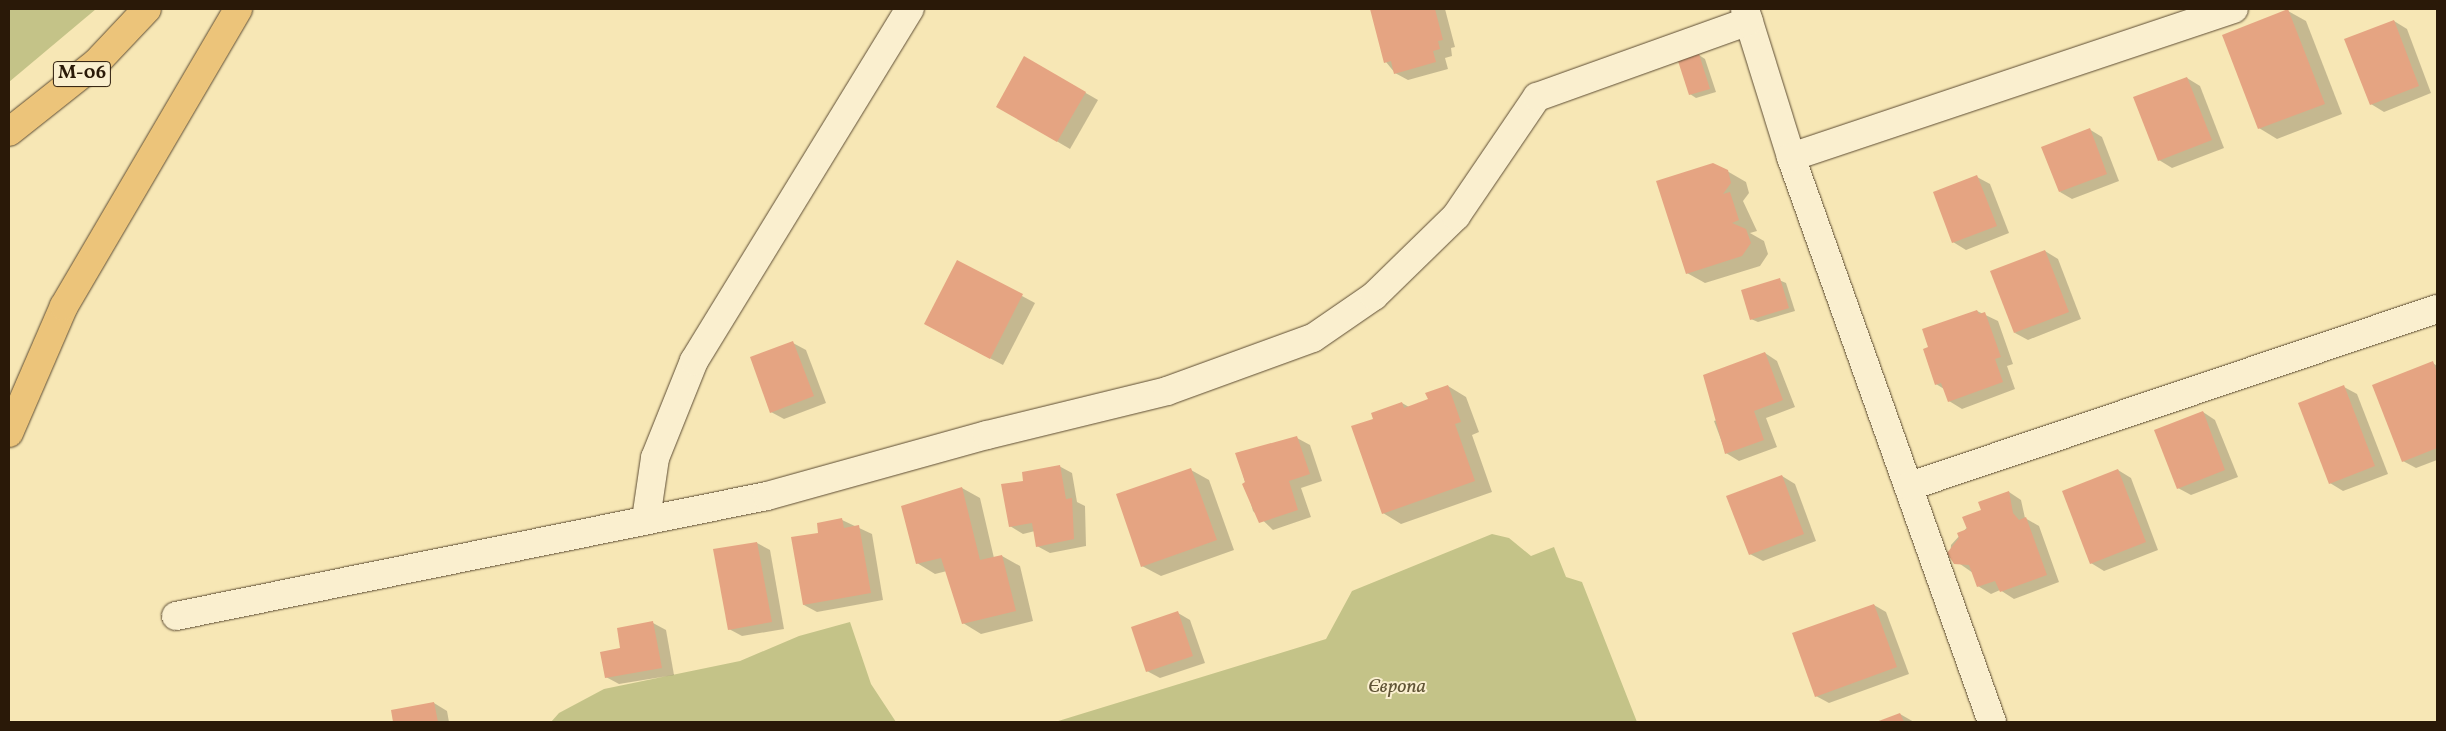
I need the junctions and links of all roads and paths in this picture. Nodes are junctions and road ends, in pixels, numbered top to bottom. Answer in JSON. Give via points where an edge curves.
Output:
{"nodes":[{"id":1,"x":147,"y":9,"type":"edge"},
{"id":2,"x":238,"y":9,"type":"edge"},
{"id":3,"x":910,"y":9,"type":"edge"},
{"id":4,"x":2234,"y":9,"type":"edge"},
{"id":5,"x":1747,"y":15,"type":"edge"},
{"id":6,"x":9,"y":132,"type":"edge"},
{"id":7,"x":1791,"y":157,"type":"junction"},
{"id":8,"x":2437,"y":309,"type":"edge"},
{"id":9,"x":9,"y":433,"type":"edge"},
{"id":10,"x":1910,"y":486,"type":"junction"},
{"id":11,"x":646,"y":519,"type":"junction"},
{"id":12,"x":176,"y":616,"type":"dead end"},
{"id":13,"x":1992,"y":722,"type":"edge"}],
"edges":[{"from":1,"to":6,"type":"highway","number":"М-06","via":[[96,63]]},
{"from":2,"to":9,"type":"highway","via":[[64,306]]},
{"from":3,"to":11,"type":"street","via":[[694,362],[655,458]]},
{"from":4,"to":7,"type":"street"},
{"from":5,"to":7,"type":"street"},
{"from":5,"to":11,"type":"street","via":[[1537,97],[1456,216],[1374,296],[1313,338],[1166,391],[987,435],[767,496]]},
{"from":7,"to":10,"type":"street"},
{"from":8,"to":10,"type":"street"},
{"from":10,"to":13,"type":"street"},
{"from":11,"to":12,"type":"street"}]}
